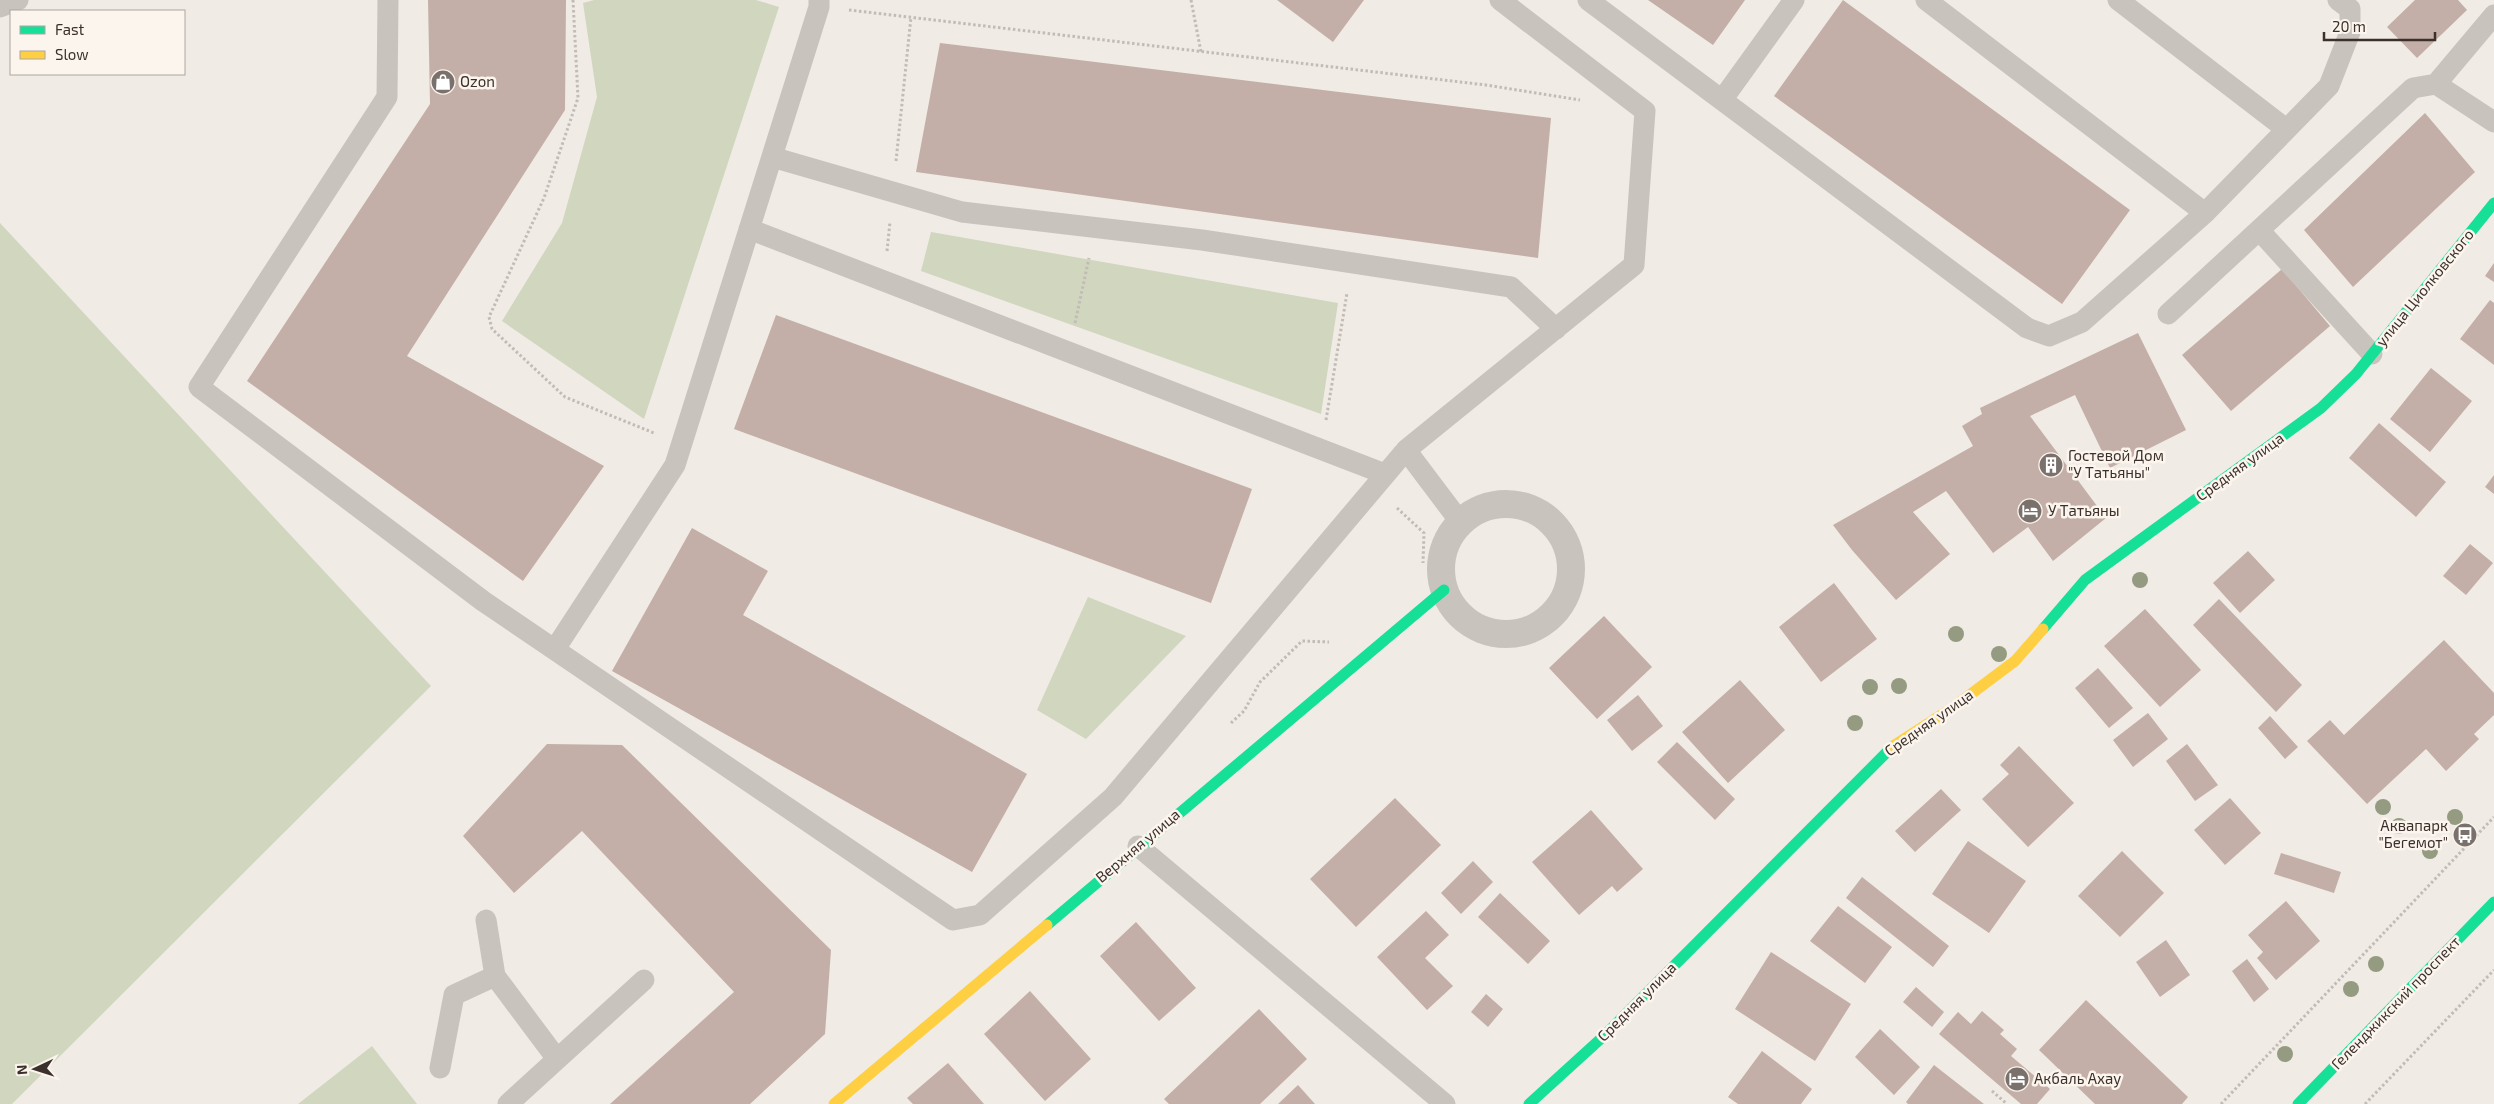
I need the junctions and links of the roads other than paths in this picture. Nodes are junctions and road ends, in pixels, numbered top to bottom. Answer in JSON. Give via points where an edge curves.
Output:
{"nodes":[{"id":1,"x":18,"y":0,"type":"edge"},
{"id":2,"x":388,"y":0,"type":"edge"},
{"id":3,"x":1500,"y":0,"type":"edge"},
{"id":4,"x":1588,"y":0,"type":"edge"},
{"id":5,"x":1794,"y":0,"type":"edge"},
{"id":6,"x":1926,"y":0,"type":"edge"},
{"id":7,"x":2118,"y":0,"type":"edge"},
{"id":8,"x":2338,"y":0,"type":"edge"},
{"id":9,"x":819,"y":3,"type":"edge"},
{"id":10,"x":0,"y":7,"type":"edge"},
{"id":11,"x":2494,"y":15,"type":"edge"},
{"id":12,"x":2436,"y":84,"type":"junction"},
{"id":13,"x":1722,"y":100,"type":"junction"},
{"id":14,"x":2494,"y":122,"type":"edge"},
{"id":15,"x":2286,"y":129,"type":"junction"},
{"id":16,"x":772,"y":157,"type":"junction"},
{"id":17,"x":2494,"y":203,"type":"edge"},
{"id":18,"x":2205,"y":213,"type":"junction"},
{"id":19,"x":749,"y":230,"type":"junction"},
{"id":20,"x":2259,"y":230,"type":"junction"},
{"id":21,"x":2168,"y":314,"type":"dead end"},
{"id":22,"x":1556,"y":330,"type":"junction"},
{"id":23,"x":2372,"y":354,"type":"junction"},
{"id":24,"x":2356,"y":374,"type":"joint"},
{"id":25,"x":1406,"y":450,"type":"junction"},
{"id":26,"x":1385,"y":474,"type":"junction"},
{"id":27,"x":1461,"y":523,"type":"junction"},
{"id":28,"x":1444,"y":590,"type":"junction"},
{"id":29,"x":555,"y":649,"type":"junction"},
{"id":30,"x":1138,"y":846,"type":"junction"},
{"id":31,"x":2494,"y":902,"type":"edge"},
{"id":32,"x":486,"y":920,"type":"dead end"},
{"id":33,"x":495,"y":976,"type":"junction"},
{"id":34,"x":644,"y":980,"type":"dead end"},
{"id":35,"x":558,"y":1059,"type":"junction"},
{"id":36,"x":440,"y":1068,"type":"dead end"},
{"id":37,"x":508,"y":1104,"type":"edge"},
{"id":38,"x":834,"y":1104,"type":"edge"},
{"id":39,"x":1445,"y":1104,"type":"edge"},
{"id":40,"x":1529,"y":1104,"type":"edge"},
{"id":41,"x":2298,"y":1104,"type":"edge"}],
"edges":[{"from":1,"to":10,"type":"lane"},
{"from":2,"to":29,"type":"lane","via":[[387,98],[199,387],[483,601]]},
{"from":3,"to":22,"type":"lane","via":[[1644,111],[1634,265]]},
{"from":4,"to":13,"type":"lane"},
{"from":5,"to":13,"type":"lane"},
{"from":6,"to":18,"type":"lane"},
{"from":7,"to":15,"type":"lane"},
{"from":8,"to":15,"type":"lane","via":[[2350,8],[2350,32],[2329,86]]},
{"from":9,"to":16,"type":"lane"},
{"from":11,"to":12,"type":"lane"},
{"from":12,"to":14,"type":"lane"},
{"from":12,"to":20,"type":"lane","via":[[2413,88]]},
{"from":13,"to":18,"type":"lane","via":[[2027,328],[2049,336],[2082,322]]},
{"from":15,"to":18,"type":"lane"},
{"from":16,"to":19,"type":"lane"},
{"from":16,"to":22,"type":"lane","via":[[962,212],[1202,240],[1510,288]]},
{"from":17,"to":23,"type":"street","name":"улица Циолковского"},
{"from":19,"to":26,"type":"lane"},
{"from":19,"to":29,"type":"lane","via":[[675,465]]},
{"from":20,"to":21,"type":"lane"},
{"from":20,"to":23,"type":"lane"},
{"from":22,"to":25,"type":"lane"},
{"from":23,"to":24,"type":"street","name":"улица Циолковского"},
{"from":24,"to":40,"type":"street","name":"Средняя улица","via":[[2321,408],[2085,580],[2015,661],[1955,706],[1890,746],[1606,1034]]},
{"from":25,"to":26,"type":"lane"},
{"from":25,"to":27,"type":"lane"},
{"from":26,"to":29,"type":"lane","via":[[1113,797],[980,915],[953,920]]},
{"from":27,"to":28,"type":"street","via":[[1444,547],[1441,567]]},
{"from":27,"to":28,"type":"street","via":[[1469,515],[1488,506],[1508,504],[1528,508],[1546,518],[1561,533],[1569,552],[1571,572],[1566,595],[1554,614],[1536,628],[1514,635],[1492,634],[1471,625],[1454,610]]},
{"from":28,"to":30,"type":"street","name":"Верхняя улица"},
{"from":30,"to":38,"type":"street","name":"Верхняя улица"},
{"from":30,"to":39,"type":"lane"},
{"from":31,"to":41,"type":"street","name":"Геленджикский проспект"},
{"from":32,"to":33,"type":"lane"},
{"from":33,"to":35,"type":"lane"},
{"from":33,"to":36,"type":"lane","via":[[454,995]]},
{"from":34,"to":35,"type":"lane"},
{"from":35,"to":37,"type":"lane"}]}
